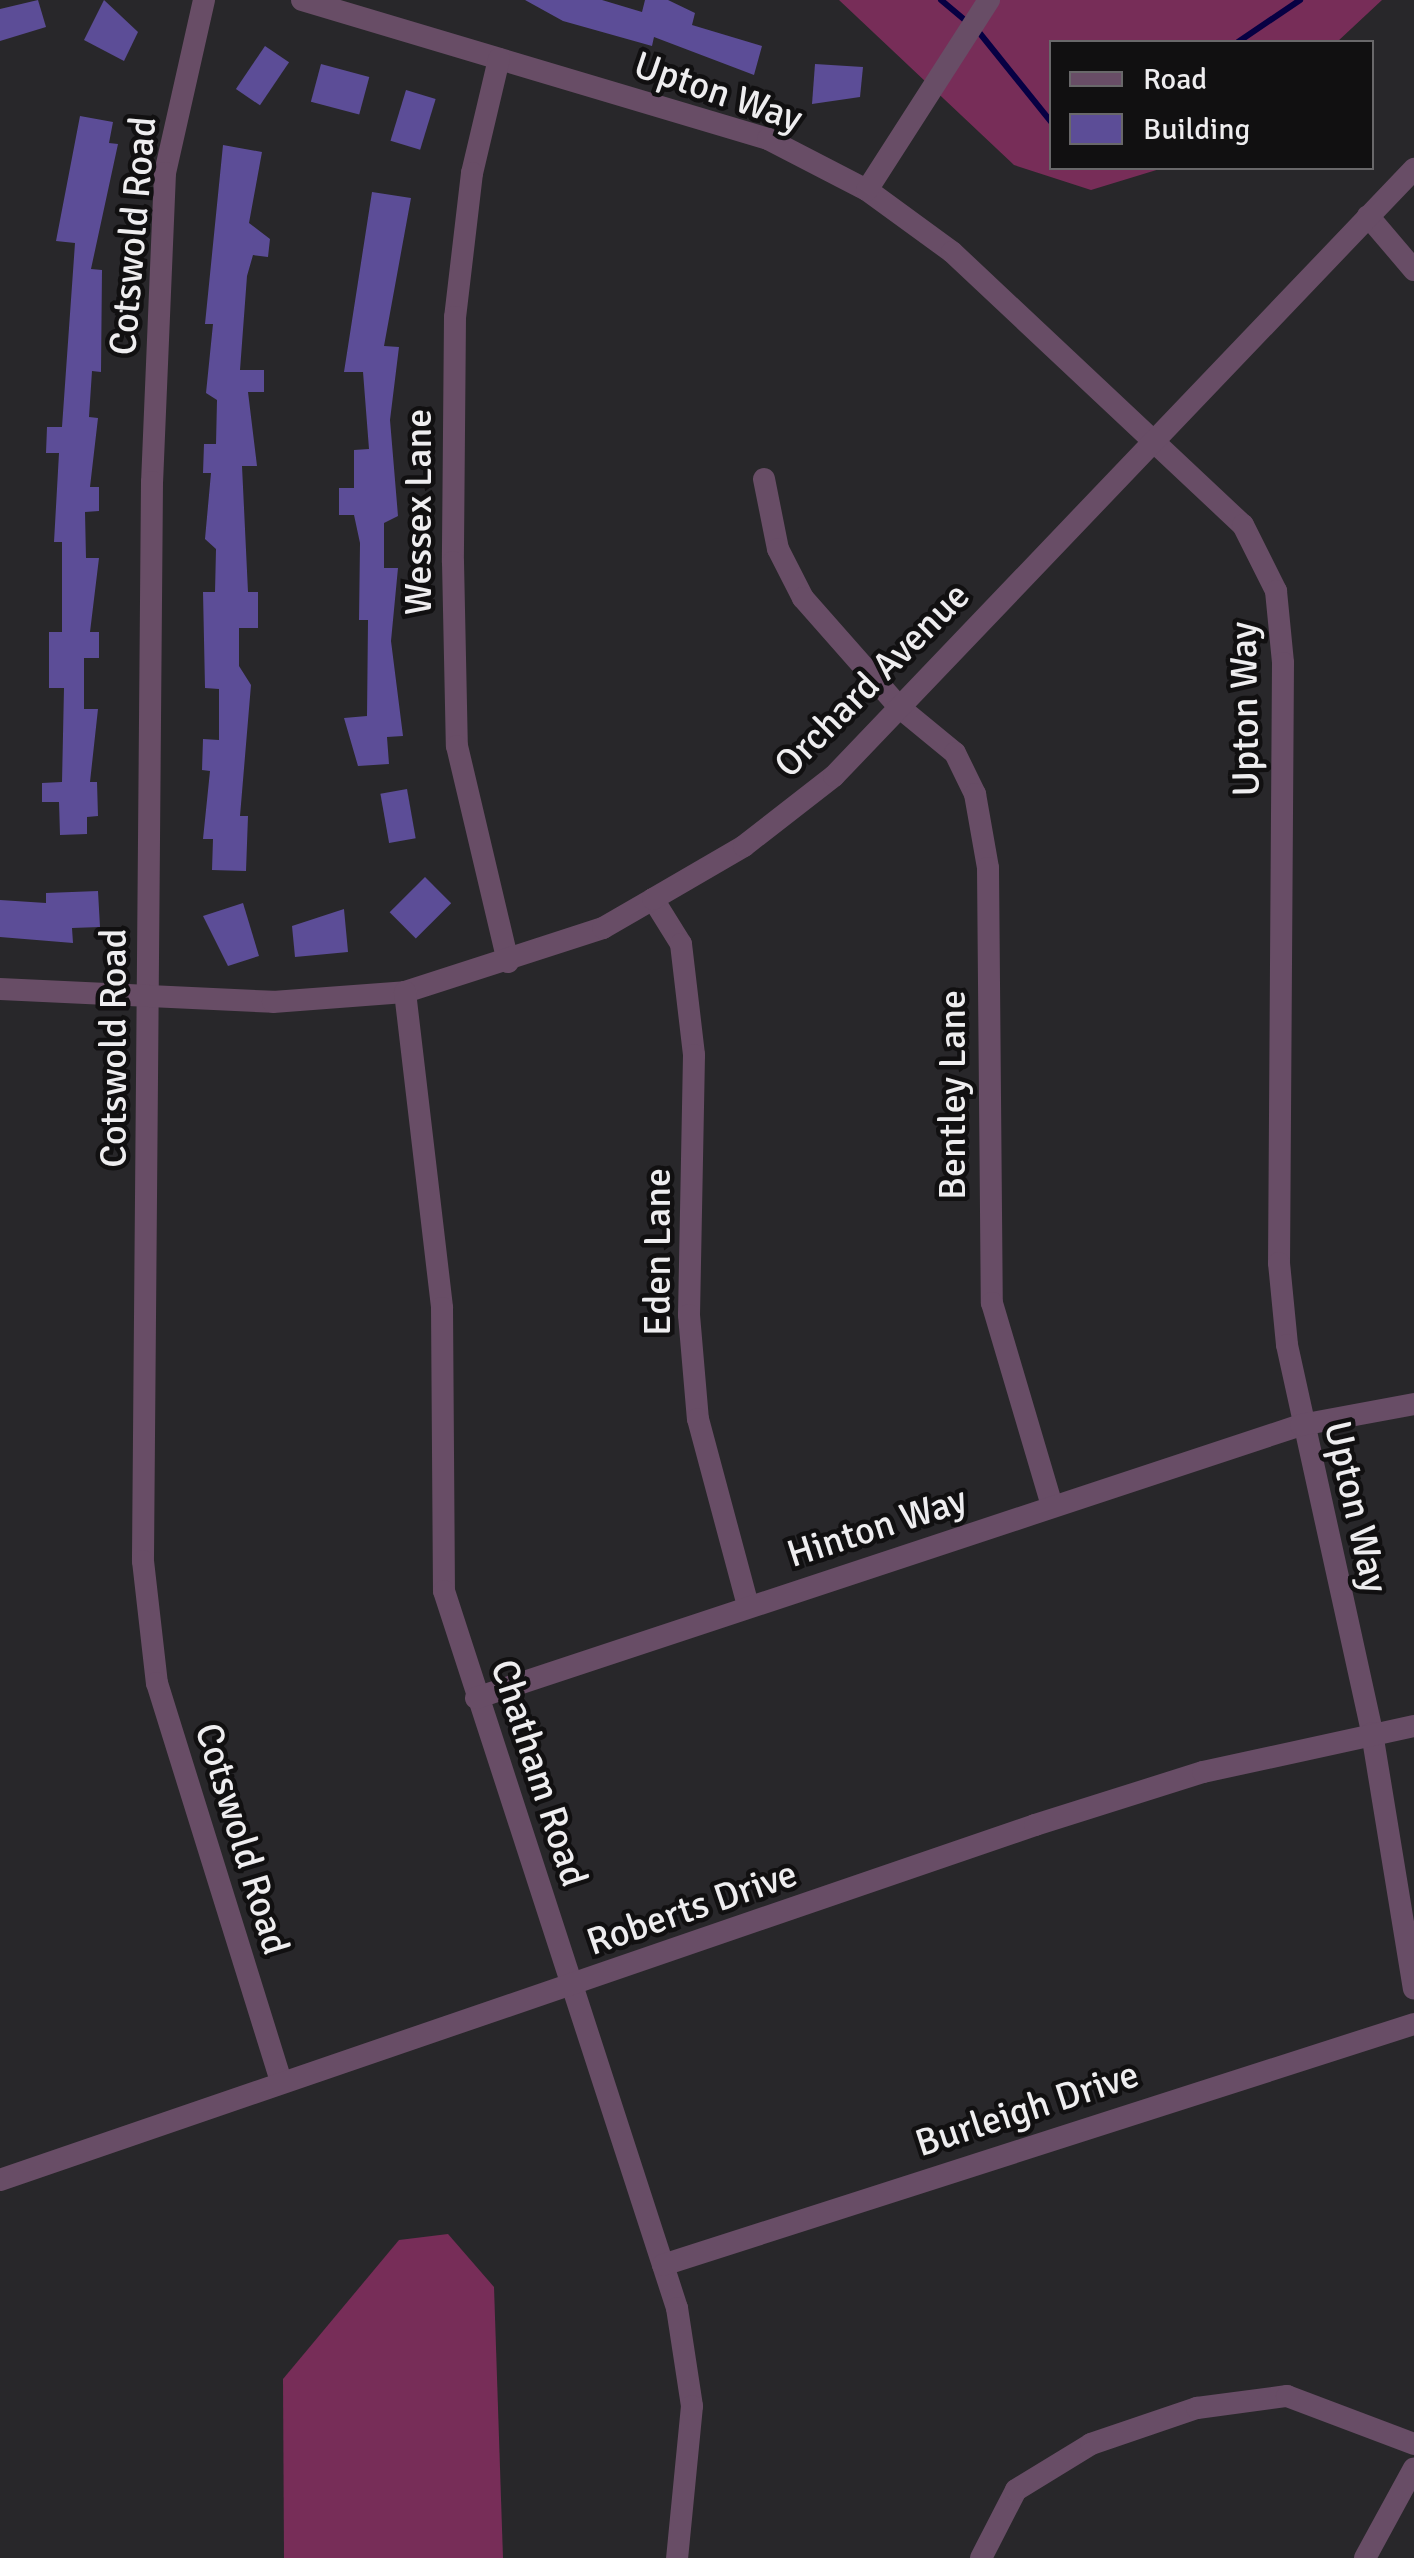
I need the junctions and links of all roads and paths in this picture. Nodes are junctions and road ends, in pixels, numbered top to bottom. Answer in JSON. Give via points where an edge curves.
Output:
{"nodes":[{"id":1,"x":204,"y":0,"type":"edge"},
{"id":2,"x":302,"y":0,"type":"edge"},
{"id":3,"x":989,"y":0,"type":"edge"},
{"id":4,"x":498,"y":59,"type":"junction"},
{"id":5,"x":1414,"y":168,"type":"edge"},
{"id":6,"x":867,"y":190,"type":"junction"},
{"id":7,"x":1368,"y":216,"type":"junction"},
{"id":8,"x":1414,"y":270,"type":"edge"},
{"id":9,"x":1159,"y":438,"type":"junction"},
{"id":10,"x":764,"y":478,"type":"dead end"},
{"id":11,"x":900,"y":707,"type":"junction"},
{"id":12,"x":653,"y":899,"type":"junction"},
{"id":13,"x":508,"y":962,"type":"junction"},
{"id":14,"x":0,"y":990,"type":"edge"},
{"id":15,"x":405,"y":992,"type":"junction"},
{"id":16,"x":148,"y":1000,"type":"junction"},
{"id":17,"x":1414,"y":1404,"type":"edge"},
{"id":18,"x":1301,"y":1425,"type":"junction"},
{"id":19,"x":1052,"y":1506,"type":"junction"},
{"id":20,"x":748,"y":1606,"type":"junction"},
{"id":21,"x":476,"y":1698,"type":"junction"},
{"id":22,"x":1414,"y":1726,"type":"edge"},
{"id":23,"x":1372,"y":1733,"type":"junction"},
{"id":24,"x":573,"y":1986,"type":"junction"},
{"id":25,"x":1414,"y":1988,"type":"edge"},
{"id":26,"x":1414,"y":2024,"type":"edge"},
{"id":27,"x":281,"y":2080,"type":"junction"},
{"id":28,"x":0,"y":2180,"type":"edge"},
{"id":29,"x":663,"y":2266,"type":"junction"},
{"id":30,"x":1414,"y":2444,"type":"edge"},
{"id":31,"x":1414,"y":2468,"type":"edge"},
{"id":32,"x":677,"y":2558,"type":"edge"},
{"id":33,"x":981,"y":2558,"type":"edge"},
{"id":34,"x":1365,"y":2558,"type":"edge"}],
"edges":[{"from":1,"to":16,"type":"street","name":"Cotswold Road","via":[[165,173]]},
{"from":2,"to":4,"type":"street","name":"Upton Way"},
{"from":3,"to":6,"type":"street"},
{"from":4,"to":6,"type":"street","name":"Upton Way","via":[[768,139]]},
{"from":4,"to":13,"type":"street","name":"Wessex Lane","via":[[472,173],[455,317],[453,562],[457,746]]},
{"from":5,"to":7,"type":"street","name":"Orchard Avenue"},
{"from":6,"to":9,"type":"street","name":"Upton Way","via":[[952,252]]},
{"from":7,"to":8,"type":"street"},
{"from":7,"to":9,"type":"street","name":"Orchard Avenue"},
{"from":9,"to":11,"type":"street","name":"Orchard Avenue"},
{"from":9,"to":18,"type":"street","name":"Upton Way","via":[[1244,525],[1276,591],[1279,1263]]},
{"from":10,"to":11,"type":"street","name":"Bentley Lane","via":[[778,549],[803,598]]},
{"from":11,"to":12,"type":"street","name":"Orchard Avenue","via":[[819,788]]},
{"from":11,"to":19,"type":"street","name":"Bentley Lane","via":[[955,753],[975,794],[988,868],[991,1288]]},
{"from":12,"to":13,"type":"street","name":"Orchard Avenue"},
{"from":12,"to":20,"type":"street","name":"Eden Lane","via":[[681,944],[694,1056],[689,1315],[698,1419]]},
{"from":13,"to":15,"type":"street","name":"Orchard Avenue"},
{"from":14,"to":16,"type":"street","name":"Orchard Avenue"},
{"from":15,"to":16,"type":"street","name":"Orchard Avenue"},
{"from":15,"to":21,"type":"street","name":"Chatham Road","via":[[441,1291],[444,1591]]},
{"from":16,"to":27,"type":"street","name":"Cotswold Road","via":[[143,1561],[157,1683]]},
{"from":17,"to":18,"type":"street","name":"Hinton Way"},
{"from":18,"to":19,"type":"street","name":"Hinton Way"},
{"from":18,"to":23,"type":"street","name":"Upton Way"},
{"from":19,"to":20,"type":"street","name":"Hinton Way"},
{"from":20,"to":21,"type":"street","name":"Hinton Way"},
{"from":21,"to":24,"type":"street","name":"Chatham Road"},
{"from":22,"to":23,"type":"street","name":"Roberts Drive"},
{"from":23,"to":24,"type":"street","name":"Roberts Drive","via":[[1072,1814]]},
{"from":23,"to":25,"type":"street","name":"Upton Way"},
{"from":24,"to":27,"type":"street","name":"Roberts Drive"},
{"from":24,"to":29,"type":"street","name":"Chatham Road"},
{"from":26,"to":29,"type":"street","name":"Burleigh Drive"},
{"from":27,"to":28,"type":"street","name":"Roberts Drive"},
{"from":29,"to":32,"type":"street","name":"Chatham Road","via":[[692,2406]]},
{"from":30,"to":33,"type":"street","via":[[1287,2396],[1197,2408],[1092,2444],[1016,2490]]},
{"from":31,"to":34,"type":"street"}]}
